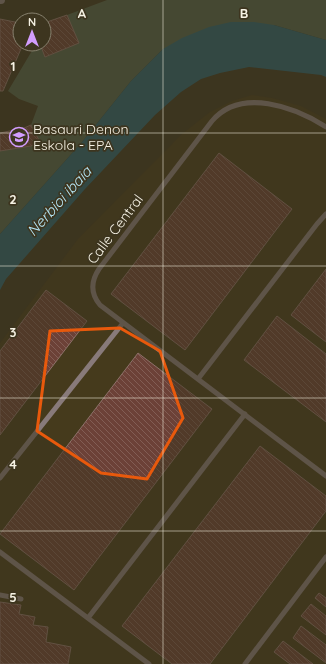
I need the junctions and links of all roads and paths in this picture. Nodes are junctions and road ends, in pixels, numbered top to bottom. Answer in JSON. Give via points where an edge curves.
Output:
{"nodes":[{"id":1,"x":326,"y":127,"type":"edge"},
{"id":2,"x":326,"y":214,"type":"edge"},
{"id":3,"x":123,"y":323,"type":"junction"},
{"id":4,"x":198,"y":380,"type":"junction"},
{"id":5,"x":245,"y":414,"type":"junction"},
{"id":6,"x":326,"y":474,"type":"edge"},
{"id":7,"x":0,"y":478,"type":"edge"},
{"id":8,"x":0,"y":552,"type":"edge"},
{"id":9,"x":326,"y":557,"type":"edge"},
{"id":10,"x":0,"y":595,"type":"edge"},
{"id":11,"x":21,"y":599,"type":"dead end"},
{"id":12,"x":88,"y":618,"type":"junction"},
{"id":13,"x":149,"y":664,"type":"edge"},
{"id":14,"x":245,"y":664,"type":"edge"}],
"edges":[{"from":1,"to":3,"type":"lane","name":"Calle Central","via":[[298,112],[253,102],[217,115],[95,275],[92,283],[95,299]]},
{"from":2,"to":4,"type":"lane"},
{"from":3,"to":4,"type":"lane","name":"Calle Central"},
{"from":3,"to":7,"type":"lane"},
{"from":4,"to":5,"type":"lane","name":"Calle Central"},
{"from":5,"to":6,"type":"lane","name":"Calle Central"},
{"from":5,"to":12,"type":"lane"},
{"from":8,"to":12,"type":"lane"},
{"from":9,"to":14,"type":"lane"},
{"from":10,"to":11,"type":"lane"},
{"from":12,"to":13,"type":"lane"}]}
